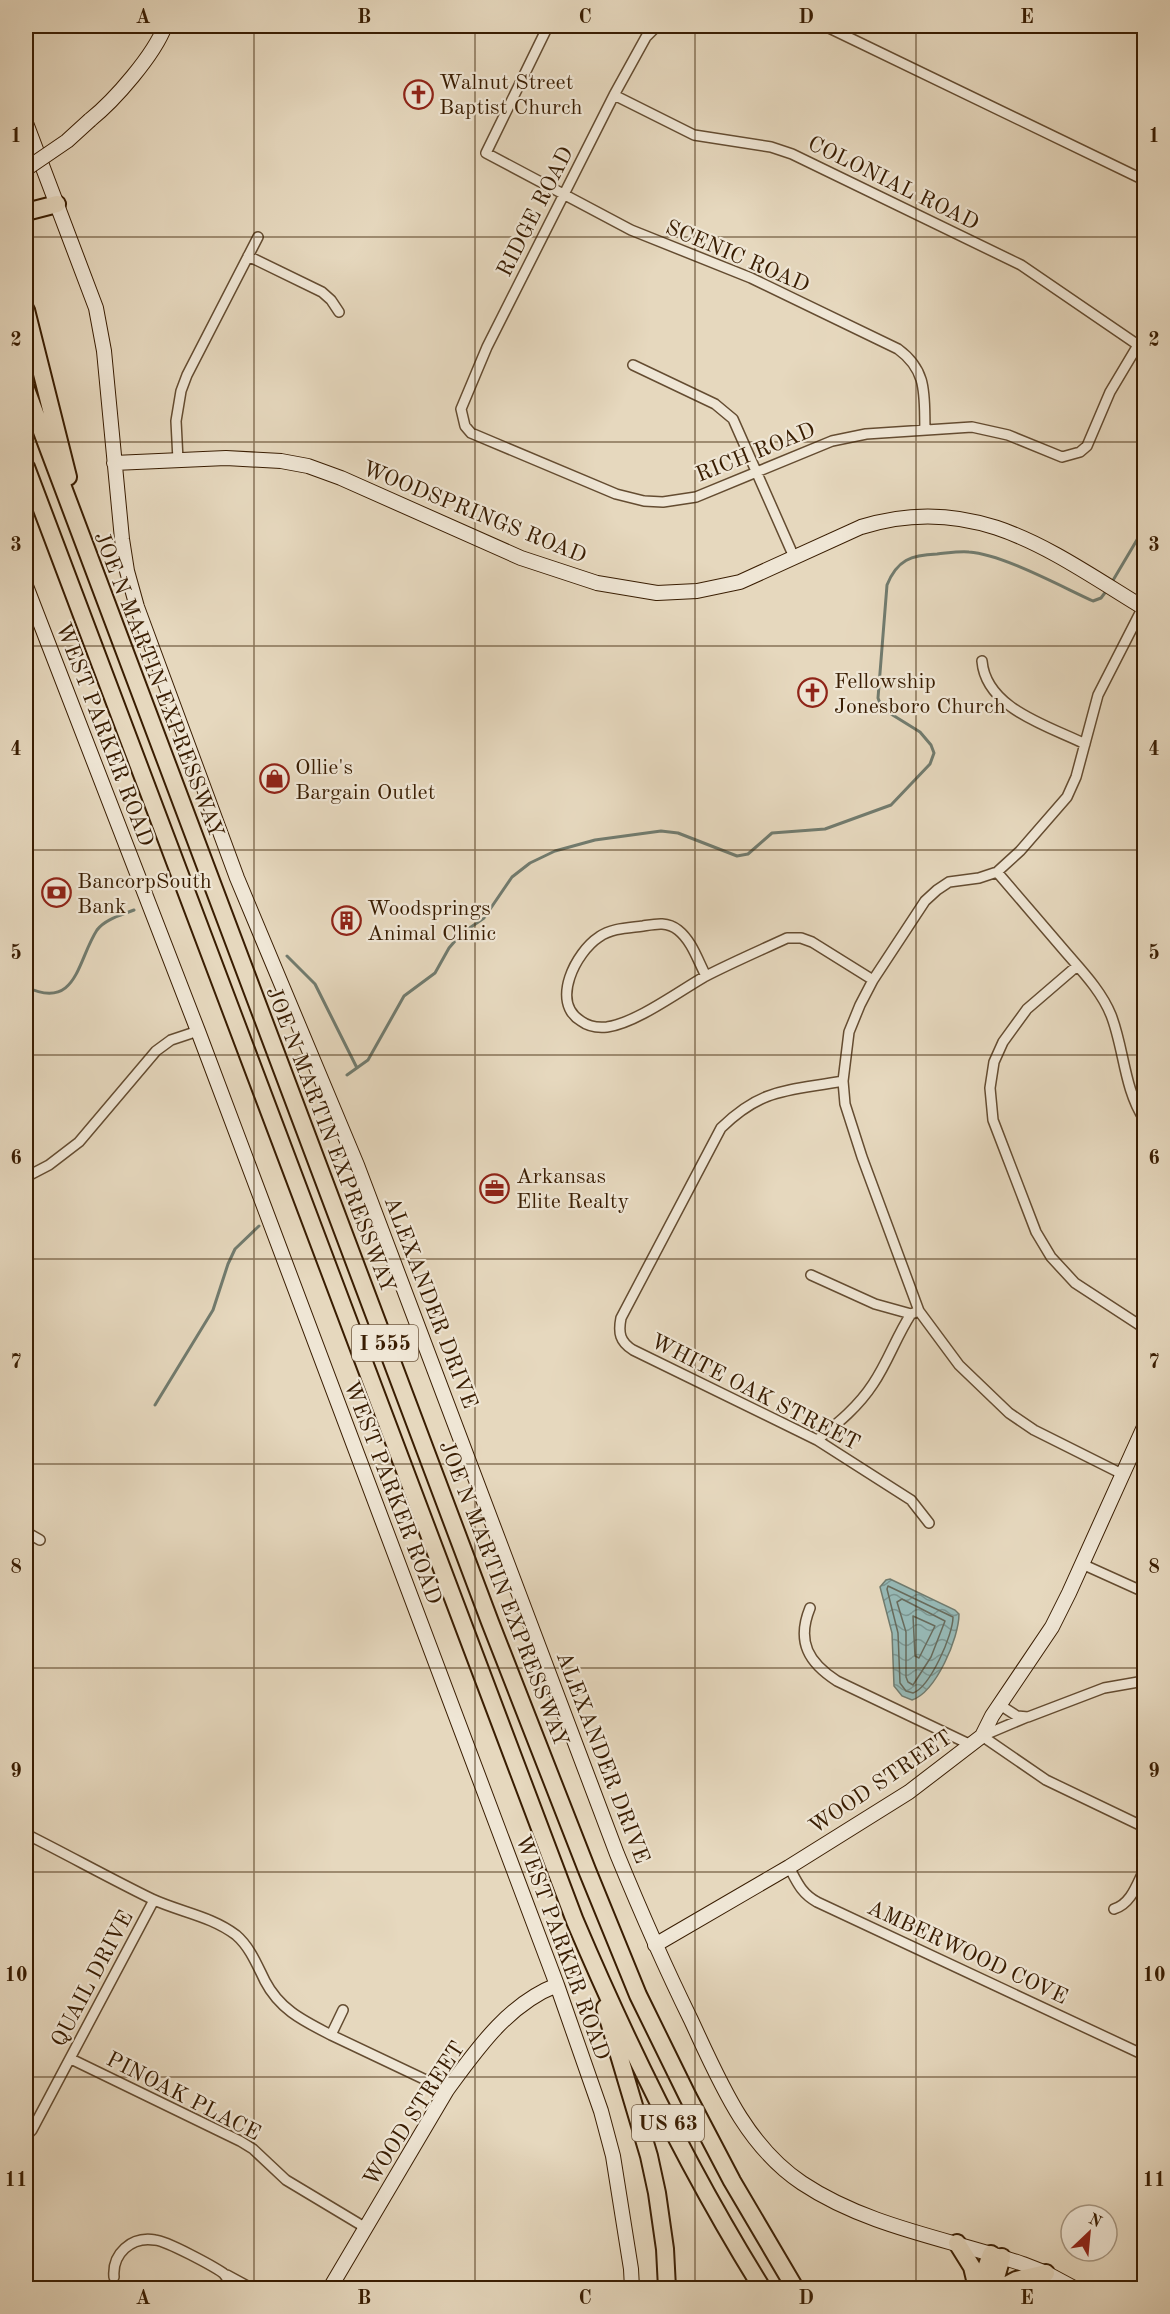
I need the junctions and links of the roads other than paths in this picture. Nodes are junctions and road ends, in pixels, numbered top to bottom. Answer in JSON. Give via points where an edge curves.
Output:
{"nodes":[{"id":1,"x":165,"y":26,"type":"edge"},
{"id":2,"x":548,"y":26,"type":"edge"},
{"id":3,"x":657,"y":26,"type":"edge"},
{"id":4,"x":825,"y":26,"type":"edge"},
{"id":5,"x":614,"y":95,"type":"junction"},
{"id":6,"x":26,"y":123,"type":"edge"},
{"id":7,"x":26,"y":169,"type":"edge"},
{"id":8,"x":1144,"y":180,"type":"edge"},
{"id":9,"x":564,"y":195,"type":"junction"},
{"id":10,"x":57,"y":204,"type":"junction"},
{"id":11,"x":26,"y":213,"type":"edge"},
{"id":12,"x":258,"y":237,"type":"dead end"},
{"id":13,"x":248,"y":256,"type":"junction"},
{"id":14,"x":26,"y":310,"type":"edge"},
{"id":15,"x":339,"y":312,"type":"dead end"},
{"id":16,"x":1144,"y":334,"type":"edge"},
{"id":17,"x":1138,"y":345,"type":"junction"},
{"id":18,"x":633,"y":365,"type":"dead end"},
{"id":19,"x":26,"y":389,"type":"edge"},
{"id":20,"x":464,"y":422,"type":"joint"},
{"id":21,"x":925,"y":429,"type":"junction"},
{"id":22,"x":178,"y":460,"type":"junction"},
{"id":23,"x":114,"y":463,"type":"junction"},
{"id":24,"x":26,"y":467,"type":"edge"},
{"id":25,"x":758,"y":473,"type":"junction"},
{"id":26,"x":794,"y":557,"type":"junction"},
{"id":27,"x":89,"y":560,"type":"junction"},
{"id":28,"x":26,"y":586,"type":"edge"},
{"id":29,"x":1144,"y":607,"type":"edge"},
{"id":30,"x":982,"y":661,"type":"dead end"},
{"id":31,"x":1085,"y":744,"type":"junction"},
{"id":32,"x":997,"y":872,"type":"junction"},
{"id":33,"x":1077,"y":966,"type":"junction"},
{"id":34,"x":706,"y":976,"type":"junction"},
{"id":35,"x":873,"y":980,"type":"junction"},
{"id":36,"x":198,"y":1031,"type":"junction"},
{"id":37,"x":843,"y":1081,"type":"junction"},
{"id":38,"x":1144,"y":1119,"type":"edge"},
{"id":39,"x":26,"y":1177,"type":"edge"},
{"id":40,"x":811,"y":1275,"type":"dead end"},
{"id":41,"x":915,"y":1313,"type":"junction"},
{"id":42,"x":1144,"y":1328,"type":"edge"},
{"id":43,"x":1144,"y":1427,"type":"edge"},
{"id":44,"x":817,"y":1440,"type":"junction"},
{"id":45,"x":1122,"y":1474,"type":"junction"},
{"id":46,"x":929,"y":1523,"type":"dead end"},
{"id":47,"x":26,"y":1532,"type":"edge"},
{"id":48,"x":40,"y":1540,"type":"dead end"},
{"id":49,"x":1082,"y":1564,"type":"junction"},
{"id":50,"x":1144,"y":1592,"type":"edge"},
{"id":51,"x":810,"y":1608,"type":"dead end"},
{"id":52,"x":1144,"y":1681,"type":"edge"},
{"id":53,"x":1000,"y":1705,"type":"junction"},
{"id":54,"x":1028,"y":1717,"type":"junction"},
{"id":55,"x":976,"y":1740,"type":"junction"},
{"id":56,"x":1144,"y":1827,"type":"edge"},
{"id":57,"x":26,"y":1834,"type":"edge"},
{"id":58,"x":789,"y":1867,"type":"junction"},
{"id":59,"x":1144,"y":1870,"type":"edge"},
{"id":60,"x":154,"y":1900,"type":"junction"},
{"id":61,"x":1114,"y":1909,"type":"dead end"},
{"id":62,"x":655,"y":1945,"type":"junction"},
{"id":63,"x":588,"y":1950,"type":"junction"},
{"id":64,"x":556,"y":1985,"type":"junction"},
{"id":65,"x":343,"y":2010,"type":"dead end"},
{"id":66,"x":331,"y":2035,"type":"junction"},
{"id":67,"x":1144,"y":2055,"type":"edge"},
{"id":68,"x":71,"y":2059,"type":"junction"},
{"id":69,"x":447,"y":2091,"type":"junction"},
{"id":70,"x":26,"y":2136,"type":"edge"},
{"id":71,"x":366,"y":2228,"type":"junction"},
{"id":72,"x":957,"y":2243,"type":"junction"},
{"id":73,"x":997,"y":2256,"type":"junction"},
{"id":74,"x":1046,"y":2273,"type":"junction"},
{"id":75,"x":224,"y":2274,"type":"junction"},
{"id":76,"x":114,"y":2277,"type":"dead end"},
{"id":77,"x":794,"y":2285,"type":"edge"},
{"id":78,"x":234,"y":2289,"type":"edge"},
{"id":79,"x":251,"y":2289,"type":"edge"},
{"id":80,"x":330,"y":2289,"type":"edge"},
{"id":81,"x":632,"y":2289,"type":"edge"},
{"id":82,"x":667,"y":2289,"type":"edge"},
{"id":83,"x":762,"y":2289,"type":"edge"},
{"id":84,"x":978,"y":2289,"type":"edge"},
{"id":85,"x":993,"y":2289,"type":"edge"},
{"id":86,"x":1001,"y":2289,"type":"edge"},
{"id":87,"x":1074,"y":2289,"type":"edge"}],
"edges":[{"from":1,"to":7,"type":"street","bridge":true,"via":[[155,46],[117,94],[67,141]]},
{"from":2,"to":9,"type":"street","name":"SCENIC ROAD","via":[[486,153]]},
{"from":3,"to":5,"type":"street","name":"RIDGE ROAD","via":[[646,37]]},
{"from":4,"to":8,"type":"street"},
{"from":5,"to":9,"type":"street","name":"RIDGE ROAD"},
{"from":5,"to":17,"type":"street","name":"COLONIAL ROAD","via":[[694,135],[792,154],[1021,265]]},
{"from":6,"to":10,"type":"street","name":"ALEXANDER DRIVE"},
{"from":9,"to":20,"type":"street","name":"RIDGE ROAD","via":[[487,347],[462,405]]},
{"from":9,"to":21,"type":"street","name":"SCENIC ROAD","via":[[631,230],[751,278],[898,349],[921,377]]},
{"from":10,"to":11,"type":"highway"},
{"from":10,"to":23,"type":"street","name":"ALEXANDER DRIVE","via":[[96,308]]},
{"from":12,"to":13,"type":"street"},
{"from":13,"to":15,"type":"street","via":[[322,292]]},
{"from":13,"to":22,"type":"street","via":[[181,392],[176,421]]},
{"from":14,"to":27,"type":"highway"},
{"from":16,"to":17,"type":"street"},
{"from":17,"to":21,"type":"street","name":"RICH ROAD","via":[[1110,392],[1087,446],[1075,455],[1059,457],[981,428]]},
{"from":18,"to":25,"type":"street","via":[[725,411],[738,429]]},
{"from":19,"to":27,"type":"highway","name":"JOE N MARTIN EXPRESSWAY","number":"I 555"},
{"from":20,"to":25,"type":"street","name":"RICH ROAD","via":[[476,436],[616,494],[644,501],[696,497]]},
{"from":21,"to":25,"type":"street","name":"RICH ROAD","via":[[832,441]]},
{"from":22,"to":23,"type":"street","name":"WOODSPRINGS ROAD"},
{"from":22,"to":26,"type":"street","name":"WOODSPRINGS ROAD","via":[[226,458],[308,466],[522,558],[630,590],[697,591],[740,582]]},
{"from":23,"to":62,"type":"street","name":"ALEXANDER DRIVE","via":[[127,571],[141,618],[237,878],[357,1165],[617,1854]]},
{"from":24,"to":63,"type":"highway","number":"I 555"},
{"from":25,"to":26,"type":"street"},
{"from":26,"to":29,"type":"street","name":"WOODSPRINGS ROAD","via":[[880,521],[913,516],[971,520],[1040,545]]},
{"from":27,"to":77,"type":"highway","name":"JOE N MARTIN EXPRESSWAY","number":"I 555","via":[[490,1622],[638,1995],[732,2181]]},
{"from":28,"to":36,"type":"street","name":"WEST PARKER ROAD"},
{"from":29,"to":31,"type":"street","via":[[1098,695]]},
{"from":30,"to":31,"type":"street","via":[[985,677],[1004,702]]},
{"from":31,"to":32,"type":"street","via":[[1067,796]]},
{"from":32,"to":33,"type":"street"},
{"from":32,"to":35,"type":"street","via":[[949,882],[937,890],[911,921]]},
{"from":33,"to":38,"type":"street","via":[[1110,1014],[1129,1083]]},
{"from":33,"to":42,"type":"street","via":[[1036,1000],[1003,1042],[994,1062],[990,1088],[993,1120],[1036,1232],[1051,1257],[1075,1283]]},
{"from":34,"to":34,"type":"street","via":[[614,1026],[587,1025],[566,1004],[570,979],[586,949],[611,930],[668,924],[688,940]]},
{"from":34,"to":35,"type":"street","via":[[787,938],[801,938]]},
{"from":35,"to":37,"type":"street","via":[[849,1032]]},
{"from":36,"to":39,"type":"street","via":[[171,1040],[156,1051],[79,1142]]},
{"from":36,"to":64,"type":"street","name":"WEST PARKER ROAD"},
{"from":37,"to":41,"type":"street","via":[[845,1104]]},
{"from":37,"to":44,"type":"street","name":"WHITE OAK STREET","via":[[772,1093],[738,1112],[722,1128],[619,1328],[621,1338],[633,1350]]},
{"from":40,"to":41,"type":"street","via":[[875,1305]]},
{"from":41,"to":44,"type":"street","via":[[862,1400]]},
{"from":41,"to":45,"type":"street","via":[[959,1365],[1009,1413],[1034,1430]]},
{"from":43,"to":45,"type":"street","name":"WOOD STREET"},
{"from":44,"to":46,"type":"street","name":"WHITE OAK STREET","via":[[912,1500]]},
{"from":45,"to":49,"type":"street","name":"WOOD STREET"},
{"from":47,"to":48,"type":"street"},
{"from":49,"to":50,"type":"street"},
{"from":49,"to":53,"type":"street","name":"WOOD STREET","via":[[1052,1627]]},
{"from":51,"to":55,"type":"street","via":[[804,1627],[806,1646],[812,1661],[824,1673]]},
{"from":52,"to":54,"type":"street","via":[[1098,1690]]},
{"from":53,"to":54,"type":"street","via":[[1017,1716]]},
{"from":53,"to":55,"type":"street","name":"WOOD STREET"},
{"from":54,"to":55,"type":"street"},
{"from":55,"to":56,"type":"street","via":[[1046,1780]]},
{"from":55,"to":58,"type":"street","name":"WOOD STREET","via":[[909,1792]]},
{"from":57,"to":60,"type":"street"},
{"from":58,"to":62,"type":"street","name":"WOOD STREET"},
{"from":58,"to":67,"type":"street","name":"AMBERWOOD COVE","via":[[799,1888],[817,1902]]},
{"from":59,"to":61,"type":"street","via":[[1131,1896]]},
{"from":60,"to":66,"type":"street","via":[[216,1923],[238,1937],[284,2007]]},
{"from":60,"to":68,"type":"street","name":"QUAIL DRIVE"},
{"from":62,"to":72,"type":"street","name":"ALEXANDER DRIVE","via":[[737,2114],[776,2161],[802,2183],[852,2210]]},
{"from":63,"to":82,"type":"highway","number":"US 63","via":[[649,2156],[665,2249]]},
{"from":63,"to":83,"type":"highway","number":"US 63","via":[[654,2097]]},
{"from":64,"to":69,"type":"street","name":"WOOD STREET","via":[[534,1995],[509,2015]]},
{"from":64,"to":81,"type":"street","name":"WEST PARKER ROAD","via":[[602,2111],[613,2156]]},
{"from":65,"to":66,"type":"street"},
{"from":66,"to":69,"type":"street"},
{"from":68,"to":70,"type":"street","name":"QUAIL DRIVE","via":[[33,2130]]},
{"from":68,"to":71,"type":"street","name":"PINOAK PLACE","via":[[240,2140],[286,2180]]},
{"from":69,"to":71,"type":"street","name":"WOOD STREET"},
{"from":71,"to":80,"type":"street","name":"WOOD STREET"},
{"from":72,"to":73,"type":"street","name":"ALEXANDER DRIVE"},
{"from":72,"to":84,"type":"highway","via":[[972,2267]]},
{"from":73,"to":74,"type":"street","name":"ALEXANDER DRIVE"},
{"from":73,"to":84,"type":"highway"},
{"from":73,"to":85,"type":"highway"},
{"from":74,"to":86,"type":"highway","via":[[1016,2280]]},
{"from":74,"to":87,"type":"street","name":"ALEXANDER DRIVE"},
{"from":75,"to":76,"type":"street","via":[[168,2243],[148,2239],[124,2248],[115,2260]]},
{"from":75,"to":78,"type":"street"},
{"from":75,"to":79,"type":"street"}]}
